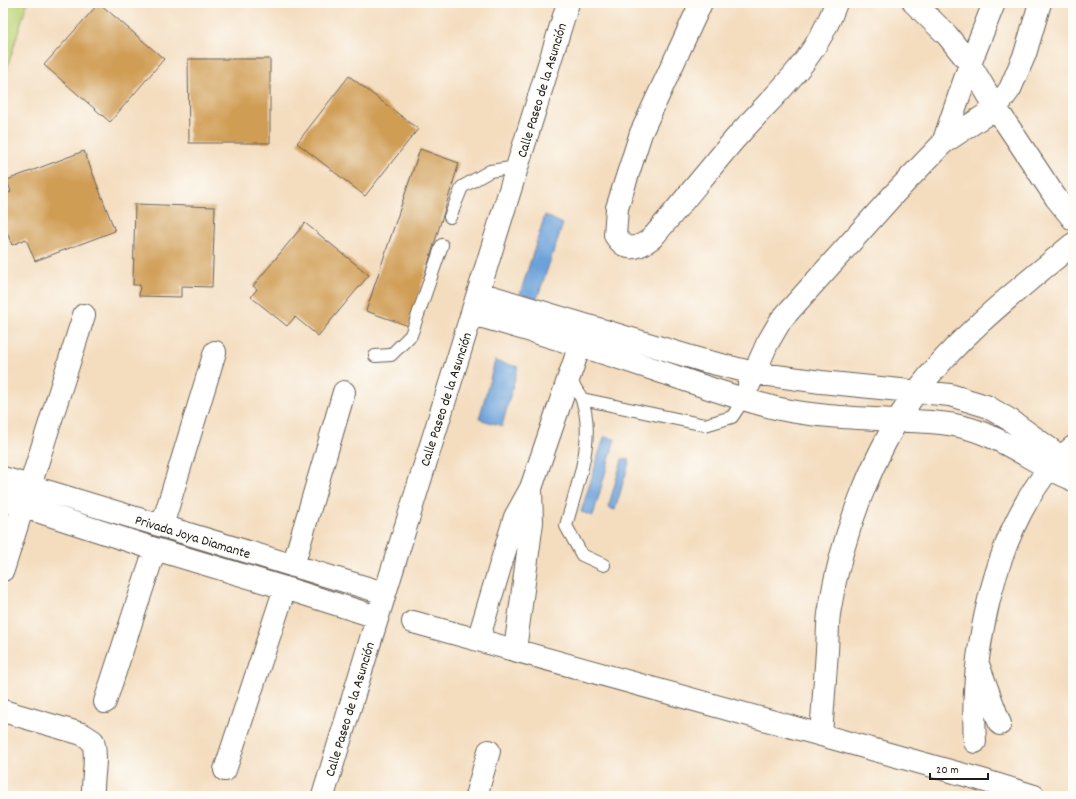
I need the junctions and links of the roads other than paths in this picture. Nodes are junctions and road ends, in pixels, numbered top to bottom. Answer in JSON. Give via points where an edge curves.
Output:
{"nodes":[{"id":1,"x":568,"y":3,"type":"edge"},
{"id":2,"x":701,"y":3,"type":"edge"},
{"id":3,"x":836,"y":3,"type":"edge"},
{"id":4,"x":914,"y":3,"type":"edge"},
{"id":5,"x":994,"y":3,"type":"edge"},
{"id":6,"x":1040,"y":3,"type":"edge"},
{"id":7,"x":970,"y":64,"type":"junction"},
{"id":8,"x":996,"y":108,"type":"junction"},
{"id":9,"x":943,"y":143,"type":"junction"},
{"id":10,"x":518,"y":167,"type":"junction"},
{"id":11,"x":450,"y":217,"type":"dead end"},
{"id":12,"x":1073,"y":219,"type":"edge"},
{"id":13,"x":1073,"y":244,"type":"edge"},
{"id":14,"x":442,"y":245,"type":"dead end"},
{"id":15,"x":479,"y":293,"type":"junction"},
{"id":16,"x":472,"y":314,"type":"junction"},
{"id":17,"x":84,"y":315,"type":"dead end"},
{"id":18,"x":614,"y":333,"type":"junction"},
{"id":19,"x":580,"y":345,"type":"junction"},
{"id":20,"x":215,"y":352,"type":"dead end"},
{"id":21,"x":608,"y":354,"type":"junction"},
{"id":22,"x":375,"y":356,"type":"dead end"},
{"id":23,"x":754,"y":372,"type":"junction"},
{"id":24,"x":569,"y":379,"type":"junction"},
{"id":25,"x":917,"y":391,"type":"junction"},
{"id":26,"x":344,"y":392,"type":"dead end"},
{"id":27,"x":582,"y":399,"type":"junction"},
{"id":28,"x":744,"y":399,"type":"junction"},
{"id":29,"x":897,"y":420,"type":"junction"},
{"id":30,"x":1061,"y":458,"type":"edge"},
{"id":31,"x":3,"y":478,"type":"edge"},
{"id":32,"x":1073,"y":479,"type":"edge"},
{"id":33,"x":531,"y":488,"type":"junction"},
{"id":34,"x":27,"y":496,"type":"junction"},
{"id":35,"x":3,"y":500,"type":"edge"},
{"id":36,"x":162,"y":526,"type":"junction"},
{"id":37,"x":155,"y":549,"type":"junction"},
{"id":38,"x":604,"y":565,"type":"dead end"},
{"id":39,"x":293,"y":566,"type":"junction"},
{"id":40,"x":3,"y":570,"type":"edge"},
{"id":41,"x":285,"y":588,"type":"junction"},
{"id":42,"x":384,"y":593,"type":"junction"},
{"id":43,"x":377,"y":617,"type":"junction"},
{"id":44,"x":413,"y":622,"type":"dead end"},
{"id":45,"x":478,"y":640,"type":"junction"},
{"id":46,"x":515,"y":650,"type":"junction"},
{"id":47,"x":977,"y":662,"type":"junction"},
{"id":48,"x":105,"y":702,"type":"dead end"},
{"id":49,"x":3,"y":711,"type":"edge"},
{"id":50,"x":1000,"y":724,"type":"dead end"},
{"id":51,"x":821,"y":735,"type":"junction"},
{"id":52,"x":975,"y":742,"type":"dead end"},
{"id":53,"x":489,"y":751,"type":"dead end"},
{"id":54,"x":225,"y":770,"type":"dead end"},
{"id":55,"x":93,"y":796,"type":"edge"},
{"id":56,"x":323,"y":796,"type":"edge"},
{"id":57,"x":476,"y":796,"type":"edge"},
{"id":58,"x":1034,"y":796,"type":"edge"}],
"edges":[{"from":1,"to":10,"type":"street","name":"Calle Paseo de la Asunción"},
{"from":2,"to":3,"type":"street","via":[[641,133],[617,208],[615,235],[620,244],[630,248],[642,246],[652,238],[734,140],[798,73],[817,45]]},
{"from":4,"to":7,"type":"street","via":[[947,35]]},
{"from":5,"to":7,"type":"street"},
{"from":6,"to":8,"type":"street","via":[[1026,54],[1010,89]]},
{"from":7,"to":8,"type":"street"},
{"from":7,"to":9,"type":"street"},
{"from":8,"to":9,"type":"street"},
{"from":8,"to":12,"type":"street"},
{"from":9,"to":23,"type":"street","via":[[781,320]]},
{"from":10,"to":11,"type":"lane","via":[[490,172],[462,187]]},
{"from":10,"to":15,"type":"street","name":"Calle Paseo de la Asunción"},
{"from":13,"to":25,"type":"street","via":[[988,315],[946,357]]},
{"from":14,"to":22,"type":"lane","via":[[411,336],[391,355]]},
{"from":15,"to":16,"type":"street","name":"Calle Paseo de la Asunción"},
{"from":15,"to":18,"type":"street"},
{"from":16,"to":19,"type":"street"},
{"from":16,"to":42,"type":"street","name":"Calle Paseo de la Asunción"},
{"from":17,"to":34,"type":"street"},
{"from":18,"to":21,"type":"street"},
{"from":18,"to":23,"type":"street","via":[[701,360]]},
{"from":19,"to":21,"type":"street"},
{"from":19,"to":24,"type":"street"},
{"from":20,"to":36,"type":"street"},
{"from":21,"to":28,"type":"street"},
{"from":23,"to":25,"type":"street","via":[[821,382]]},
{"from":23,"to":28,"type":"street"},
{"from":24,"to":27,"type":"lane"},
{"from":24,"to":33,"type":"street"},
{"from":25,"to":29,"type":"street"},
{"from":25,"to":30,"type":"street","via":[[950,395],[986,406],[1010,420]]},
{"from":26,"to":39,"type":"street"},
{"from":27,"to":28,"type":"lane","via":[[705,425],[732,417]]},
{"from":27,"to":38,"type":"lane","via":[[588,427],[584,458],[566,526],[582,555]]},
{"from":28,"to":29,"type":"street","via":[[780,409],[820,415]]},
{"from":29,"to":30,"type":"street","via":[[952,424],[988,434],[1013,446]]},
{"from":29,"to":51,"type":"street","via":[[878,458],[847,534],[830,609]]},
{"from":30,"to":32,"type":"street"},
{"from":30,"to":47,"type":"street","via":[[1024,507],[1004,550],[990,594]]},
{"from":31,"to":34,"type":"street","name":"Privada Joya Diamante"},
{"from":33,"to":45,"type":"street","via":[[515,517]]},
{"from":33,"to":46,"type":"street","via":[[532,522]]},
{"from":34,"to":35,"type":"street","name":"Privada Joya Diamante"},
{"from":34,"to":36,"type":"street","name":"Privada Joya Diamante"},
{"from":34,"to":37,"type":"street","name":"Privada Joya Diamante"},
{"from":34,"to":40,"type":"street"},
{"from":36,"to":39,"type":"street","name":"Privada Joya Diamante"},
{"from":37,"to":41,"type":"street","name":"Privada Joya Diamante"},
{"from":37,"to":48,"type":"street"},
{"from":39,"to":42,"type":"street","name":"Privada Joya Diamante"},
{"from":41,"to":43,"type":"street","name":"Privada Joya Diamante"},
{"from":41,"to":54,"type":"street"},
{"from":42,"to":43,"type":"street","name":"Calle Paseo de la Asunción"},
{"from":43,"to":56,"type":"street","name":"Calle Paseo de la Asunción"},
{"from":44,"to":45,"type":"street"},
{"from":45,"to":46,"type":"street"},
{"from":46,"to":51,"type":"street"},
{"from":47,"to":50,"type":"street"},
{"from":47,"to":52,"type":"street","via":[[973,715]]},
{"from":49,"to":55,"type":"street","via":[[82,734],[93,741],[96,751]]},
{"from":51,"to":58,"type":"street"},
{"from":53,"to":57,"type":"street"}]}
